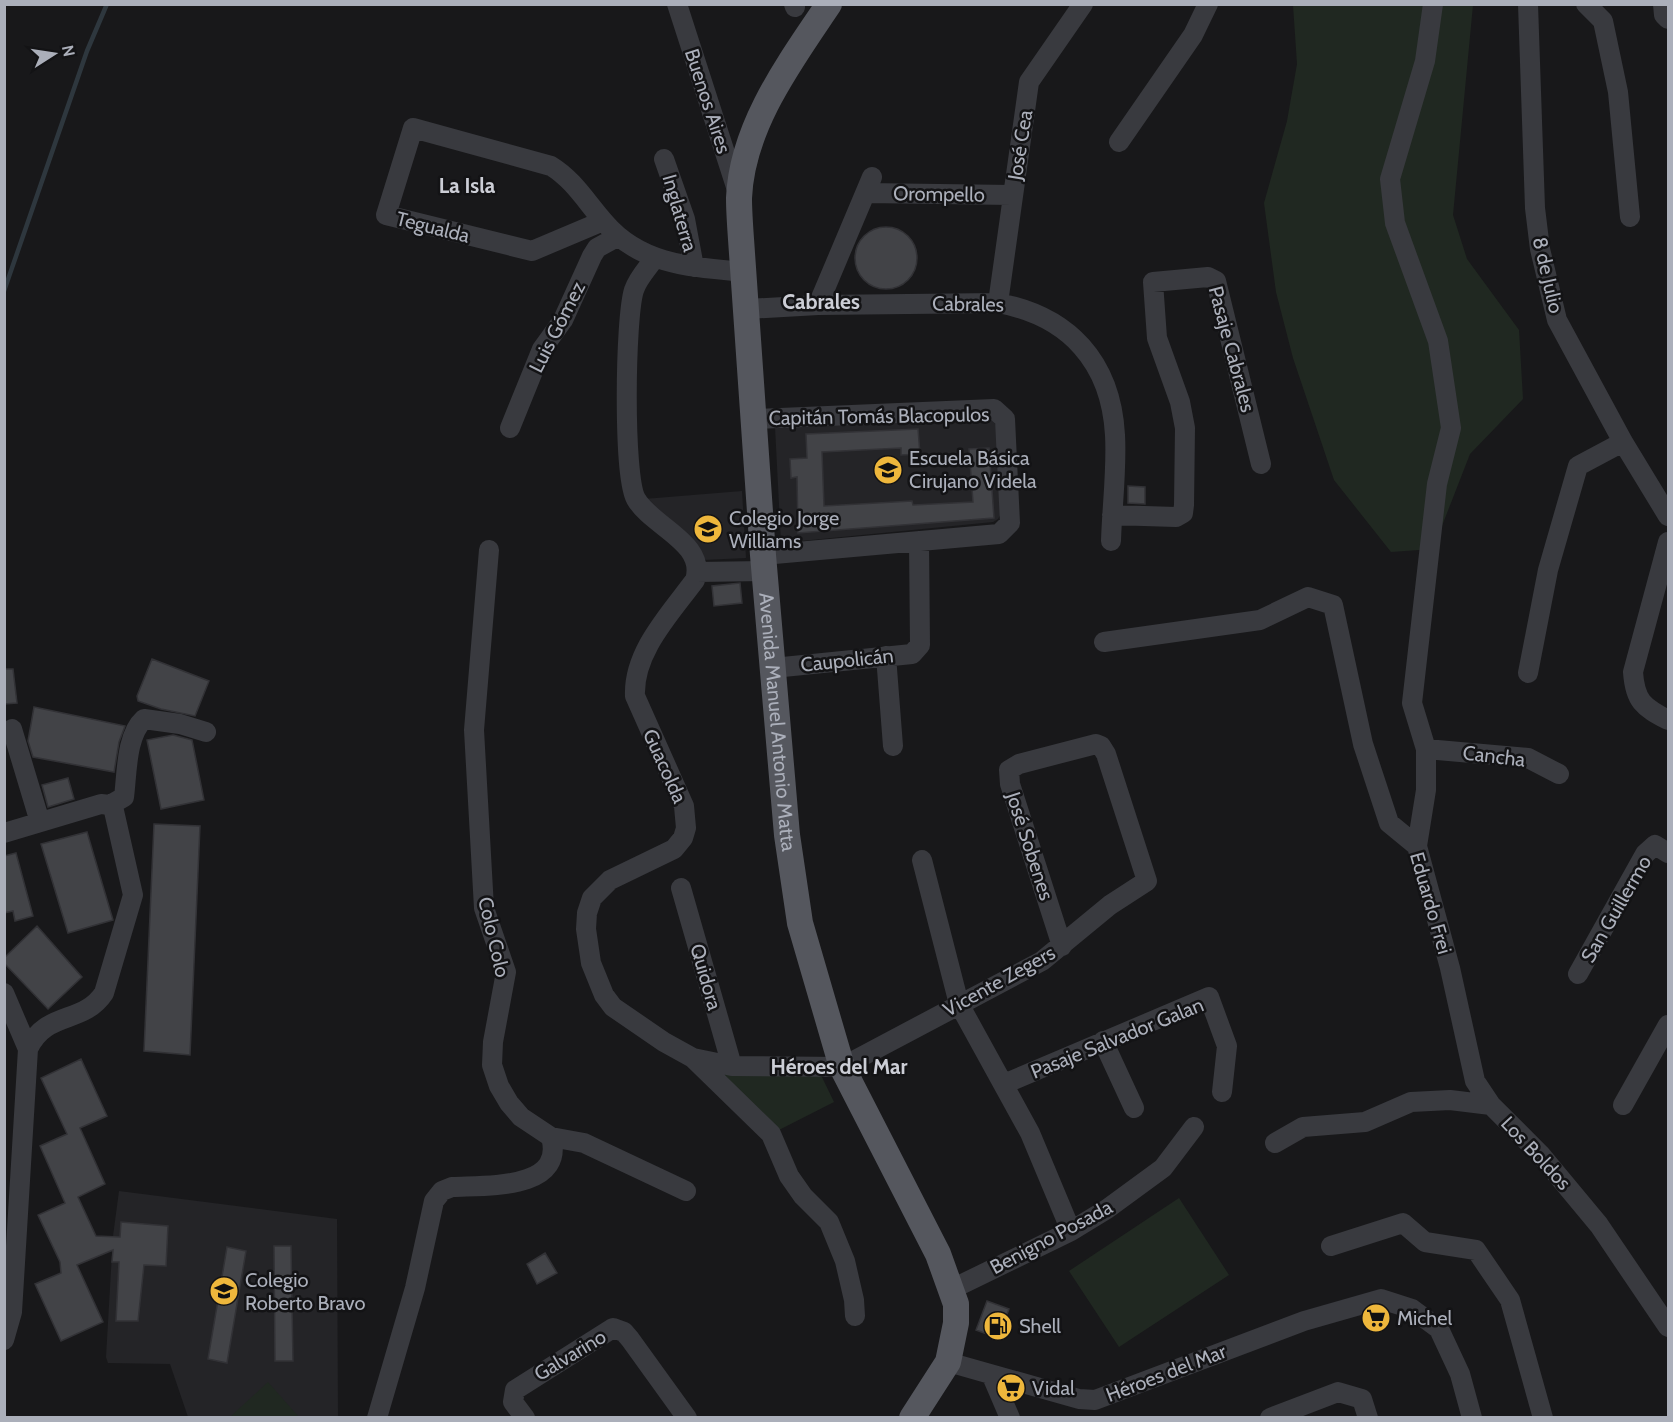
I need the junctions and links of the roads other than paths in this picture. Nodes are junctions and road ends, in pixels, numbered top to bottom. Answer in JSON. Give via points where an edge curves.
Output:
{"nodes":[{"id":1,"x":677,"y":4,"type":"edge"},
{"id":2,"x":829,"y":4,"type":"edge"},
{"id":3,"x":1083,"y":4,"type":"edge"},
{"id":4,"x":1208,"y":4,"type":"edge"},
{"id":5,"x":1433,"y":4,"type":"edge"},
{"id":6,"x":1528,"y":4,"type":"edge"},
{"id":7,"x":1587,"y":4,"type":"edge"},
{"id":8,"x":1663,"y":4,"type":"edge"},
{"id":9,"x":1668,"y":19,"type":"edge"},
{"id":10,"x":1119,"y":142,"type":"dead end"},
{"id":11,"x":664,"y":159,"type":"dead end"},
{"id":12,"x":1012,"y":195,"type":"junction"},
{"id":13,"x":739,"y":196,"type":"junction"},
{"id":14,"x":1629,"y":217,"type":"dead end"},
{"id":15,"x":603,"y":221,"type":"junction"},
{"id":16,"x":617,"y":237,"type":"junction"},
{"id":17,"x":654,"y":259,"type":"junction"},
{"id":18,"x":694,"y":267,"type":"junction"},
{"id":19,"x":744,"y":272,"type":"junction"},
{"id":20,"x":999,"y":303,"type":"junction"},
{"id":21,"x":818,"y":305,"type":"junction"},
{"id":22,"x":747,"y":309,"type":"junction"},
{"id":23,"x":754,"y":419,"type":"junction"},
{"id":24,"x":510,"y":428,"type":"dead end"},
{"id":25,"x":1623,"y":442,"type":"junction"},
{"id":26,"x":1261,"y":464,"type":"dead end"},
{"id":27,"x":1112,"y":515,"type":"junction"},
{"id":28,"x":1668,"y":516,"type":"edge"},
{"id":29,"x":919,"y":541,"type":"junction"},
{"id":30,"x":1111,"y":541,"type":"dead end"},
{"id":31,"x":1668,"y":542,"type":"edge"},
{"id":32,"x":489,"y":550,"type":"dead end"},
{"id":33,"x":764,"y":563,"type":"junction"},
{"id":34,"x":697,"y":572,"type":"junction"},
{"id":35,"x":1663,"y":582,"type":"edge"},
{"id":36,"x":1104,"y":642,"type":"dead end"},
{"id":37,"x":886,"y":656,"type":"junction"},
{"id":38,"x":773,"y":668,"type":"junction"},
{"id":39,"x":1528,"y":673,"type":"dead end"},
{"id":40,"x":1668,"y":720,"type":"edge"},
{"id":41,"x":12,"y":729,"type":"dead end"},
{"id":42,"x":206,"y":732,"type":"dead end"},
{"id":43,"x":893,"y":746,"type":"dead end"},
{"id":44,"x":1426,"y":749,"type":"junction"},
{"id":45,"x":1559,"y":774,"type":"dead end"},
{"id":46,"x":110,"y":805,"type":"junction"},
{"id":47,"x":40,"y":822,"type":"junction"},
{"id":48,"x":4,"y":833,"type":"edge"},
{"id":49,"x":1417,"y":846,"type":"junction"},
{"id":50,"x":1662,"y":849,"type":"edge"},
{"id":51,"x":922,"y":860,"type":"dead end"},
{"id":52,"x":1147,"y":881,"type":"joint"},
{"id":53,"x":681,"y":888,"type":"dead end"},
{"id":54,"x":1062,"y":946,"type":"junction"},
{"id":55,"x":1578,"y":974,"type":"dead end"},
{"id":56,"x":4,"y":993,"type":"edge"},
{"id":57,"x":959,"y":1004,"type":"junction"},
{"id":58,"x":1668,"y":1025,"type":"edge"},
{"id":59,"x":1103,"y":1041,"type":"junction"},
{"id":60,"x":28,"y":1049,"type":"junction"},
{"id":61,"x":693,"y":1058,"type":"junction"},
{"id":62,"x":732,"y":1066,"type":"junction"},
{"id":63,"x":842,"y":1067,"type":"junction"},
{"id":64,"x":1004,"y":1084,"type":"junction"},
{"id":65,"x":1222,"y":1092,"type":"dead end"},
{"id":66,"x":1491,"y":1105,"type":"junction"},
{"id":67,"x":1623,"y":1105,"type":"dead end"},
{"id":68,"x":1134,"y":1108,"type":"dead end"},
{"id":69,"x":1194,"y":1127,"type":"dead end"},
{"id":70,"x":551,"y":1137,"type":"junction"},
{"id":71,"x":1275,"y":1143,"type":"dead end"},
{"id":72,"x":686,"y":1191,"type":"dead end"},
{"id":73,"x":1071,"y":1231,"type":"junction"},
{"id":74,"x":1331,"y":1246,"type":"dead end"},
{"id":75,"x":952,"y":1289,"type":"junction"},
{"id":76,"x":855,"y":1316,"type":"dead end"},
{"id":77,"x":1668,"y":1327,"type":"edge"},
{"id":78,"x":4,"y":1340,"type":"edge"},
{"id":79,"x":948,"y":1362,"type":"junction"},
{"id":80,"x":992,"y":1376,"type":"junction"},
{"id":81,"x":682,"y":1416,"type":"edge"},
{"id":82,"x":377,"y":1418,"type":"edge"},
{"id":83,"x":525,"y":1418,"type":"edge"},
{"id":84,"x":912,"y":1418,"type":"edge"},
{"id":85,"x":1010,"y":1418,"type":"edge"},
{"id":86,"x":1270,"y":1418,"type":"edge"},
{"id":87,"x":1368,"y":1418,"type":"edge"},
{"id":88,"x":1472,"y":1418,"type":"edge"},
{"id":89,"x":1543,"y":1418,"type":"edge"}],
"edges":[{"from":1,"to":13,"type":"street","name":"Buenos Aires"},
{"from":2,"to":13,"type":"main road","name":"Avenida Manuel Antonio Matta","via":[[758,120]]},
{"from":3,"to":12,"type":"street","name":"José Cea","via":[[1029,82]]},
{"from":4,"to":10,"type":"street","via":[[1193,35]]},
{"from":5,"to":44,"type":"street","via":[[1425,61],[1390,179],[1395,223],[1438,341],[1451,428],[1437,484],[1412,703]]},
{"from":6,"to":25,"type":"street","name":"8 de Julio","via":[[1540,249],[1557,320]]},
{"from":7,"to":14,"type":"street","via":[[1603,21],[1618,92]]},
{"from":8,"to":9,"type":"street"},
{"from":11,"to":18,"type":"street","name":"Inglaterra","via":[[685,219]]},
{"from":12,"to":20,"type":"street","name":"José Cea"},
{"from":12,"to":21,"type":"street","name":"Orompello","via":[[869,185]]},
{"from":13,"to":19,"type":"main road","name":"Avenida Manuel Antonio Matta"},
{"from":15,"to":15,"type":"street","name":"Tegualda","via":[[578,188],[551,166],[414,128],[386,215],[532,251]]},
{"from":15,"to":16,"type":"street","name":"Tegualda"},
{"from":16,"to":17,"type":"street","name":"Tegualda"},
{"from":16,"to":24,"type":"street","name":"Luis Gómez","via":[[597,248],[592,256],[563,320],[542,349]]},
{"from":17,"to":18,"type":"street","name":"Tegualda"},
{"from":17,"to":34,"type":"street","via":[[635,289],[628,317],[628,475],[637,502],[684,544],[693,556]]},
{"from":18,"to":19,"type":"street","name":"Tegualda"},
{"from":19,"to":22,"type":"main road","name":"Avenida Manuel Antonio Matta"},
{"from":20,"to":21,"type":"street","name":"Cabrales"},
{"from":20,"to":27,"type":"street","name":"Cabrales","via":[[1044,315],[1069,332],[1091,358],[1104,382],[1115,437]]},
{"from":21,"to":22,"type":"street","name":"Cabrales"},
{"from":22,"to":23,"type":"main road","name":"Avenida Manuel Antonio Matta"},
{"from":23,"to":29,"type":"street","name":"Capitán Tomás Blacopulos","via":[[993,410],[1005,419],[1010,523],[999,534]]},
{"from":23,"to":33,"type":"main road","name":"Avenida Manuel Antonio Matta"},
{"from":25,"to":28,"type":"street","name":"8 de Julio"},
{"from":25,"to":39,"type":"street","via":[[1578,466],[1548,570]]},
{"from":26,"to":27,"type":"street","name":"Pasaje Cabrales","via":[[1216,281],[1208,277],[1153,282],[1157,338],[1185,428],[1183,513],[1176,518]]},
{"from":27,"to":30,"type":"street","name":"Cabrales"},
{"from":29,"to":33,"type":"street","name":"Capitán Tomás Blacopulos"},
{"from":29,"to":37,"type":"street","name":"Caupolicán","via":[[920,645],[912,654]]},
{"from":31,"to":35,"type":"street"},
{"from":32,"to":70,"type":"street","name":"Colo Colo","via":[[474,730],[484,908],[506,972],[492,1065],[509,1103],[521,1117]]},
{"from":33,"to":34,"type":"street"},
{"from":33,"to":38,"type":"main road","name":"Avenida Manuel Antonio Matta"},
{"from":34,"to":61,"type":"street","name":"Guacolda","via":[[638,664],[634,679],[640,711],[684,806],[683,838],[674,849],[599,888],[586,913],[591,963],[604,995],[613,1007]]},
{"from":35,"to":40,"type":"street","via":[[1633,672],[1639,701]]},
{"from":36,"to":49,"type":"street","name":"Eduardo Frei","via":[[1260,620],[1308,597],[1333,605],[1363,744],[1389,823]]},
{"from":37,"to":38,"type":"street","name":"Caupolicán"},
{"from":37,"to":43,"type":"street"},
{"from":38,"to":63,"type":"main road","name":"Avenida Manuel Antonio Matta","via":[[800,923]]},
{"from":41,"to":47,"type":"street"},
{"from":42,"to":46,"type":"street","via":[[144,719],[134,735],[124,797]]},
{"from":44,"to":45,"type":"street","name":"Cancha","via":[[1528,758]]},
{"from":44,"to":49,"type":"street","via":[[1426,790]]},
{"from":46,"to":47,"type":"street","via":[[101,804]]},
{"from":46,"to":60,"type":"street","via":[[133,895],[104,993],[88,1010],[44,1027]]},
{"from":47,"to":48,"type":"street"},
{"from":49,"to":66,"type":"street","name":"Eduardo Frei","via":[[1475,1081]]},
{"from":50,"to":55,"type":"street","name":"San Guillermo","via":[[1645,854]]},
{"from":51,"to":57,"type":"street"},
{"from":52,"to":54,"type":"street","name":"Vicente Zegers","via":[[1110,905]]},
{"from":52,"to":54,"type":"street","name":"José Sobenes","via":[[1101,746],[1090,745],[1013,766],[1009,770],[1010,784]]},
{"from":53,"to":62,"type":"street","name":"Quidora"},
{"from":54,"to":57,"type":"street","name":"Vicente Zegers","via":[[1042,961]]},
{"from":56,"to":60,"type":"street"},
{"from":57,"to":63,"type":"street","name":"Vicente Zegers"},
{"from":57,"to":64,"type":"street"},
{"from":58,"to":67,"type":"street"},
{"from":59,"to":64,"type":"street","name":"Pasaje Salvador Galan"},
{"from":59,"to":65,"type":"street","name":"Pasaje Salvador Galan","via":[[1209,997],[1227,1046]]},
{"from":59,"to":68,"type":"street"},
{"from":60,"to":78,"type":"street","via":[[12,1312]]},
{"from":61,"to":62,"type":"street","name":"Guacolda"},
{"from":61,"to":76,"type":"street","name":"Guacolda","via":[[771,1134],[789,1176],[829,1222],[845,1261]]},
{"from":62,"to":63,"type":"street","name":"Guacolda"},
{"from":63,"to":75,"type":"main road","name":"Avenida Manuel Antonio Matta"},
{"from":64,"to":73,"type":"street","via":[[1030,1133]]},
{"from":66,"to":71,"type":"street","name":"Los Boldos","via":[[1450,1100],[1411,1102],[1365,1122],[1303,1127]]},
{"from":66,"to":77,"type":"street","name":"Los Boldos","via":[[1540,1154],[1599,1225]]},
{"from":69,"to":73,"type":"street","name":"Benigno Posada","via":[[1163,1168]]},
{"from":70,"to":72,"type":"street","via":[[584,1143]]},
{"from":70,"to":82,"type":"street","via":[[552,1154],[539,1175],[521,1182],[452,1187],[434,1201],[415,1288]]},
{"from":73,"to":75,"type":"street","name":"Benigno Posada"},
{"from":74,"to":89,"type":"street","via":[[1403,1223],[1425,1242],[1476,1250],[1509,1300]]},
{"from":75,"to":79,"type":"main road","name":"Avenida Manuel Antonio Matta","via":[[956,1323]]},
{"from":79,"to":80,"type":"street","name":"Héroes del Mar"},
{"from":79,"to":84,"type":"main road","name":"Avenida Manuel Antonio Matta"},
{"from":80,"to":85,"type":"street"},
{"from":80,"to":88,"type":"street","name":"Héroes del Mar","via":[[1095,1400],[1304,1321],[1381,1299],[1412,1308],[1439,1329],[1460,1374]]},
{"from":81,"to":83,"type":"street","name":"Galvarino","via":[[630,1339],[613,1328],[515,1390],[513,1402]]},
{"from":86,"to":87,"type":"street","via":[[1338,1392],[1362,1399]]}]}
